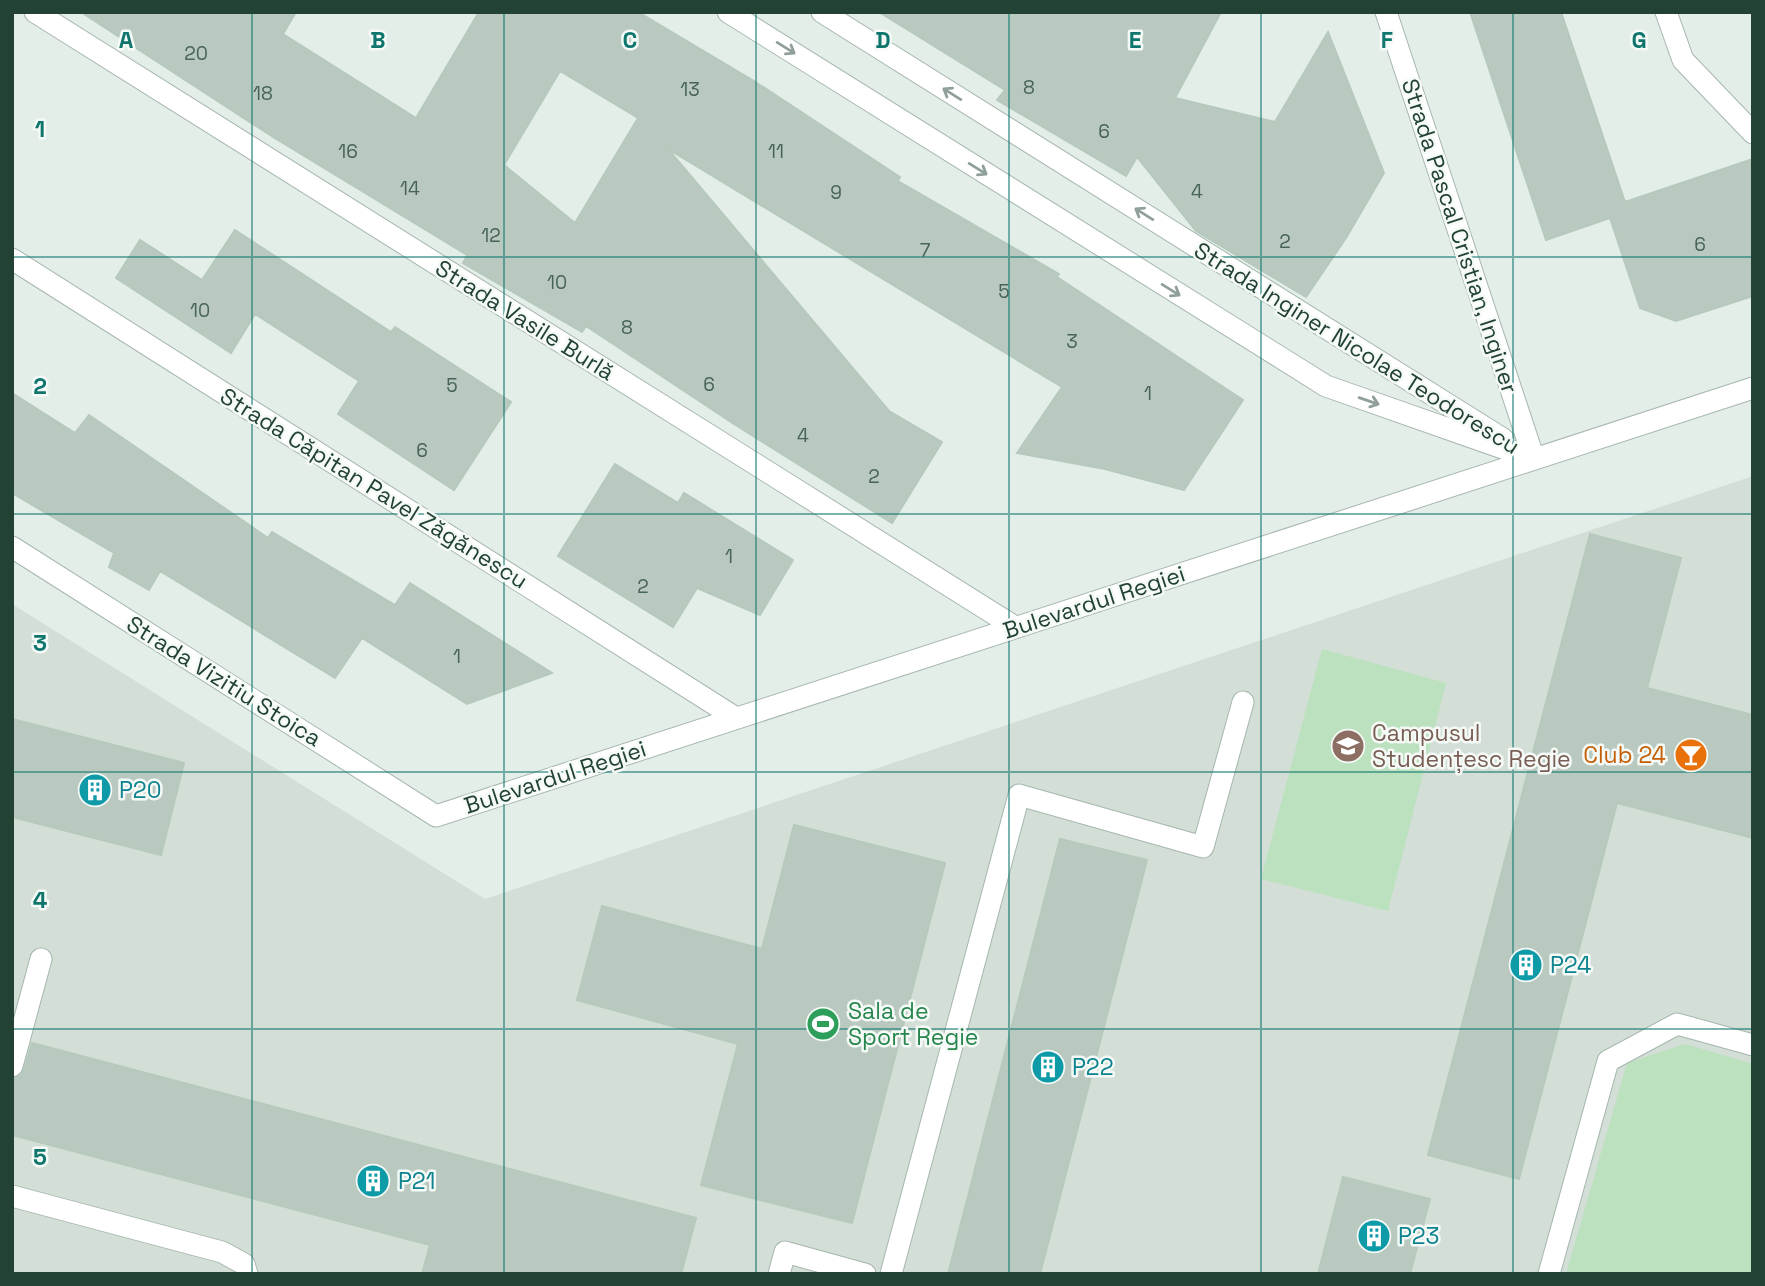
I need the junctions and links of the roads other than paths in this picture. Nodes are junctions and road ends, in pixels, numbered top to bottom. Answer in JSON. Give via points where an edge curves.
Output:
{"nodes":[{"id":1,"x":35,"y":12,"type":"edge"},
{"id":2,"x":728,"y":12,"type":"edge"},
{"id":3,"x":822,"y":12,"type":"edge"},
{"id":4,"x":1386,"y":12,"type":"edge"},
{"id":5,"x":1665,"y":12,"type":"edge"},
{"id":6,"x":1753,"y":133,"type":"edge"},
{"id":7,"x":12,"y":259,"type":"edge"},
{"id":8,"x":1753,"y":388,"type":"edge"},
{"id":9,"x":1534,"y":459,"type":"junction"},
{"id":10,"x":12,"y":547,"type":"edge"},
{"id":11,"x":1015,"y":627,"type":"junction"},
{"id":12,"x":1243,"y":702,"type":"dead end"},
{"id":13,"x":736,"y":718,"type":"junction"},
{"id":14,"x":436,"y":816,"type":"joint"},
{"id":15,"x":41,"y":959,"type":"dead end"},
{"id":16,"x":1753,"y":1045,"type":"edge"},
{"id":17,"x":12,"y":1066,"type":"edge"},
{"id":18,"x":12,"y":1196,"type":"edge"},
{"id":19,"x":247,"y":1274,"type":"edge"},
{"id":20,"x":779,"y":1274,"type":"edge"},
{"id":21,"x":865,"y":1274,"type":"edge"},
{"id":22,"x":891,"y":1274,"type":"edge"},
{"id":23,"x":1549,"y":1274,"type":"edge"}],
"edges":[{"from":1,"to":11,"type":"street","name":"Strada Vasile Burlă"},
{"from":2,"to":9,"type":"street","name":"Strada Inginer Nicolae Teodorescu","one_way":true,"via":[[1326,386]]},
{"from":9,"to":3,"type":"street","name":"Strada Inginer Nicolae Teodorescu","one_way":true},
{"from":4,"to":9,"type":"street","name":"Strada Pascal Cristian, Inginer"},
{"from":5,"to":6,"type":"street","via":[[1683,60]]},
{"from":7,"to":13,"type":"street","name":"Strada Căpitan Pavel Zăgănescu"},
{"from":8,"to":9,"type":"street","name":"Bulevardul Regiei"},
{"from":9,"to":11,"type":"street","name":"Bulevardul Regiei"},
{"from":10,"to":14,"type":"street","name":"Strada Vizitiu Stoica"},
{"from":11,"to":13,"type":"street","name":"Bulevardul Regiei"},
{"from":12,"to":22,"type":"street","via":[[1203,847],[1019,795]]},
{"from":13,"to":14,"type":"street","name":"Bulevardul Regiei"},
{"from":15,"to":17,"type":"street"},
{"from":16,"to":23,"type":"street","via":[[1676,1024],[1608,1061]]},
{"from":18,"to":19,"type":"street","via":[[222,1252],[244,1264]]},
{"from":20,"to":21,"type":"street","via":[[785,1252]]}]}
